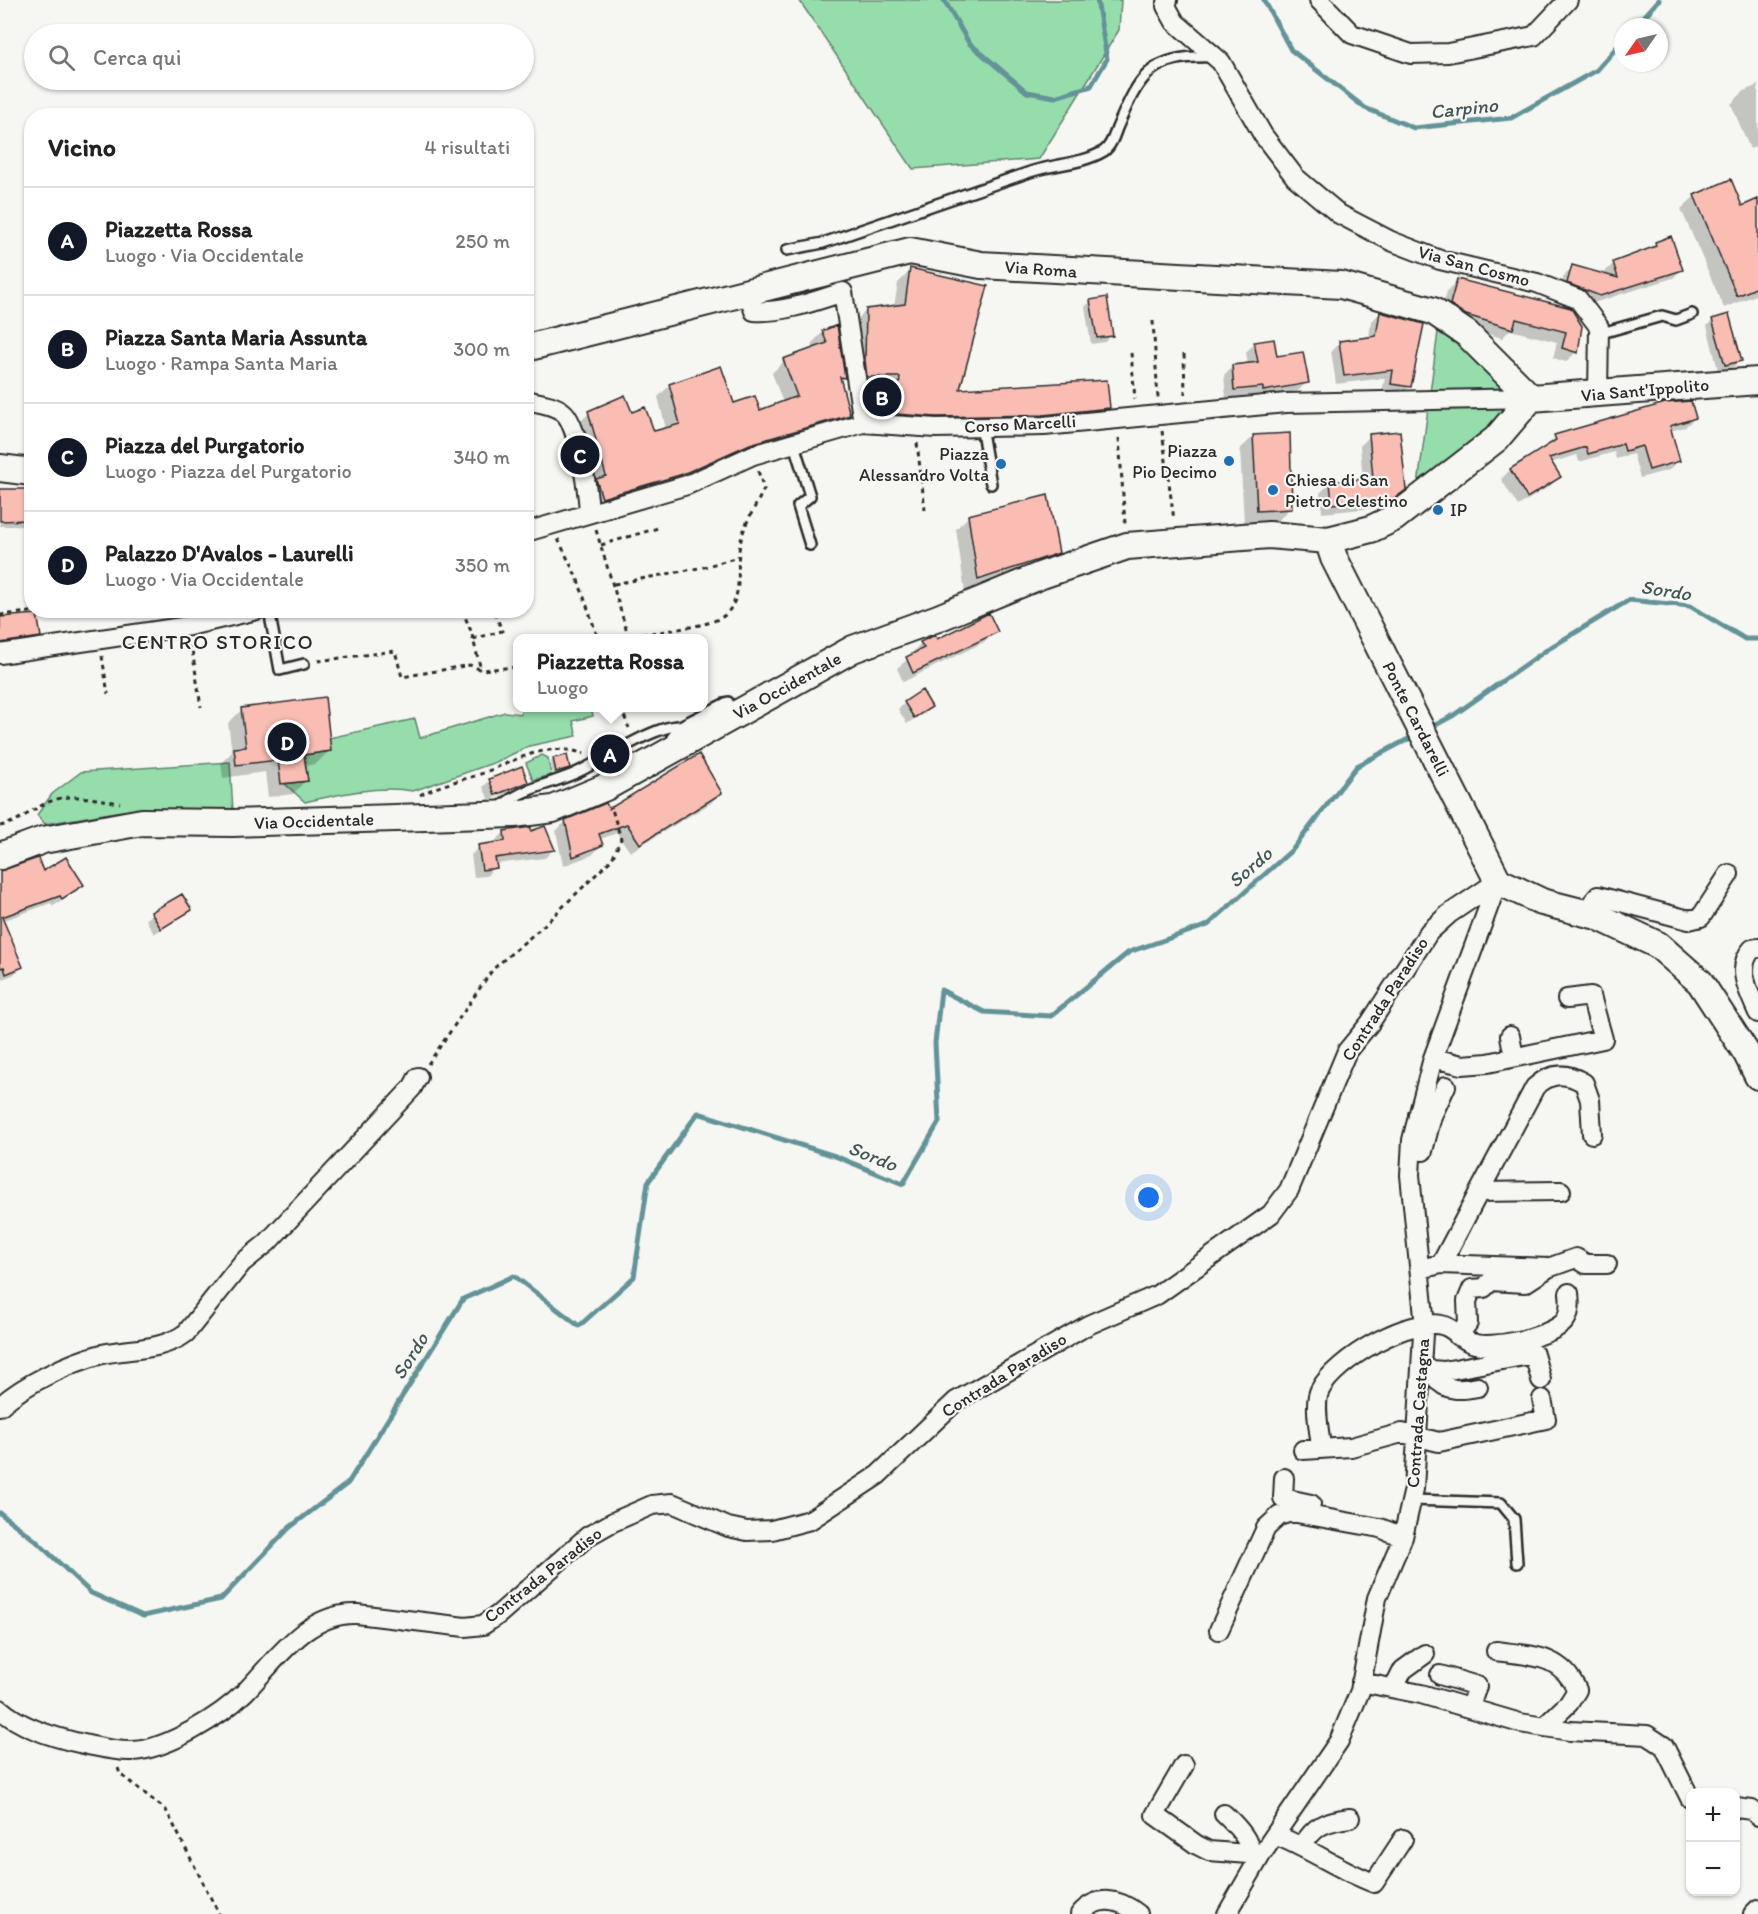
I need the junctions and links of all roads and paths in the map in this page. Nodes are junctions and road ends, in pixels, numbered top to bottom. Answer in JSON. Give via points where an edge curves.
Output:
{"nodes":[{"id":1,"x":1167,"y":0,"type":"edge"},
{"id":2,"x":1319,"y":0,"type":"edge"},
{"id":3,"x":1568,"y":0,"type":"edge"},
{"id":4,"x":1215,"y":57,"type":"junction"},
{"id":5,"x":787,"y":250,"type":"dead end"},
{"id":6,"x":748,"y":292,"type":"junction"},
{"id":7,"x":1692,"y":314,"type":"dead end"},
{"id":8,"x":1153,"y":321,"type":"dead end"},
{"id":9,"x":1598,"y":334,"type":"junction"},
{"id":10,"x":534,"y":346,"type":"edge"},
{"id":11,"x":1131,"y":353,"type":"dead end"},
{"id":12,"x":1184,"y":354,"type":"dead end"},
{"id":13,"x":1758,"y":381,"type":"edge"},
{"id":14,"x":1598,"y":394,"type":"junction"},
{"id":15,"x":1531,"y":398,"type":"junction"},
{"id":16,"x":534,"y":402,"type":"edge"},
{"id":17,"x":1186,"y":411,"type":"junction"},
{"id":18,"x":1160,"y":414,"type":"junction"},
{"id":19,"x":1137,"y":416,"type":"junction"},
{"id":20,"x":1117,"y":418,"type":"junction"},
{"id":21,"x":863,"y":423,"type":"junction"},
{"id":22,"x":915,"y":426,"type":"junction"},
{"id":23,"x":981,"y":426,"type":"junction"},
{"id":24,"x":793,"y":441,"type":"junction"},
{"id":25,"x":753,"y":454,"type":"junction"},
{"id":26,"x":0,"y":468,"type":"edge"},
{"id":27,"x":24,"y":471,"type":"edge"},
{"id":28,"x":991,"y":484,"type":"dead end"},
{"id":29,"x":925,"y":510,"type":"dead end"},
{"id":30,"x":589,"y":512,"type":"junction"},
{"id":31,"x":552,"y":524,"type":"junction"},
{"id":32,"x":658,"y":528,"type":"dead end"},
{"id":33,"x":534,"y":530,"type":"edge"},
{"id":34,"x":1177,"y":542,"type":"junction"},
{"id":35,"x":601,"y":545,"type":"junction"},
{"id":36,"x":810,"y":545,"type":"dead end"},
{"id":37,"x":1127,"y":546,"type":"junction"},
{"id":38,"x":1331,"y":549,"type":"junction"},
{"id":39,"x":738,"y":557,"type":"junction"},
{"id":40,"x":614,"y":585,"type":"junction"},
{"id":41,"x":24,"y":613,"type":"edge"},
{"id":42,"x":0,"y":615,"type":"edge"},
{"id":43,"x":223,"y":618,"type":"edge"},
{"id":44,"x":270,"y":618,"type":"edge"},
{"id":45,"x":465,"y":618,"type":"edge"},
{"id":46,"x":497,"y":618,"type":"edge"},
{"id":47,"x":189,"y":626,"type":"junction"},
{"id":48,"x":596,"y":634,"type":"edge"},
{"id":49,"x":628,"y":634,"type":"edge"},
{"id":50,"x":634,"y":634,"type":"edge"},
{"id":51,"x":100,"y":639,"type":"junction"},
{"id":52,"x":473,"y":639,"type":"junction"},
{"id":53,"x":0,"y":654,"type":"edge"},
{"id":54,"x":304,"y":664,"type":"joint"},
{"id":55,"x":513,"y":667,"type":"edge"},
{"id":56,"x":481,"y":670,"type":"junction"},
{"id":57,"x":108,"y":694,"type":"dead end"},
{"id":58,"x":728,"y":702,"type":"dead end"},
{"id":59,"x":201,"y":707,"type":"dead end"},
{"id":60,"x":622,"y":712,"type":"edge"},
{"id":61,"x":680,"y":726,"type":"junction"},
{"id":62,"x":633,"y":743,"type":"junction"},
{"id":63,"x":655,"y":758,"type":"junction"},
{"id":64,"x":596,"y":763,"type":"junction"},
{"id":65,"x":606,"y":787,"type":"junction"},
{"id":66,"x":417,"y":797,"type":"dead end"},
{"id":67,"x":123,"y":803,"type":"dead end"},
{"id":68,"x":492,"y":815,"type":"junction"},
{"id":69,"x":0,"y":826,"type":"edge"},
{"id":70,"x":0,"y":856,"type":"edge"},
{"id":71,"x":1729,"y":874,"type":"dead end"},
{"id":72,"x":1498,"y":881,"type":"junction"},
{"id":73,"x":1584,"y":913,"type":"junction"},
{"id":74,"x":1758,"y":948,"type":"edge"},
{"id":75,"x":1566,"y":999,"type":"dead end"},
{"id":76,"x":1758,"y":1013,"type":"edge"},
{"id":77,"x":1510,"y":1036,"type":"dead end"},
{"id":78,"x":1514,"y":1057,"type":"junction"},
{"id":79,"x":1433,"y":1058,"type":"junction"},
{"id":80,"x":1758,"y":1076,"type":"edge"},
{"id":81,"x":418,"y":1077,"type":"joint"},
{"id":82,"x":1446,"y":1086,"type":"dead end"},
{"id":83,"x":1425,"y":1115,"type":"junction"},
{"id":84,"x":1592,"y":1134,"type":"dead end"},
{"id":85,"x":1423,"y":1151,"type":"dead end"},
{"id":86,"x":1561,"y":1191,"type":"dead end"},
{"id":87,"x":1479,"y":1192,"type":"junction"},
{"id":88,"x":1441,"y":1264,"type":"junction"},
{"id":89,"x":1607,"y":1264,"type":"dead end"},
{"id":90,"x":1548,"y":1268,"type":"junction"},
{"id":91,"x":1420,"y":1269,"type":"junction"},
{"id":92,"x":1569,"y":1293,"type":"dead end"},
{"id":93,"x":1423,"y":1325,"type":"junction"},
{"id":94,"x":1458,"y":1336,"type":"junction"},
{"id":95,"x":1426,"y":1368,"type":"junction"},
{"id":96,"x":1541,"y":1380,"type":"dead end"},
{"id":97,"x":1478,"y":1387,"type":"dead end"},
{"id":98,"x":1542,"y":1399,"type":"dead end"},
{"id":99,"x":0,"y":1406,"type":"edge"},
{"id":100,"x":1417,"y":1436,"type":"junction"},
{"id":101,"x":1284,"y":1478,"type":"dead end"},
{"id":102,"x":1412,"y":1500,"type":"junction"},
{"id":103,"x":1405,"y":1529,"type":"junction"},
{"id":104,"x":1517,"y":1563,"type":"dead end"},
{"id":105,"x":1219,"y":1630,"type":"dead end"},
{"id":106,"x":1496,"y":1651,"type":"dead end"},
{"id":107,"x":1425,"y":1654,"type":"dead end"},
{"id":108,"x":1440,"y":1675,"type":"dead end"},
{"id":109,"x":1361,"y":1682,"type":"junction"},
{"id":110,"x":1394,"y":1688,"type":"junction"},
{"id":111,"x":1470,"y":1707,"type":"junction"},
{"id":112,"x":0,"y":1709,"type":"edge"},
{"id":113,"x":1544,"y":1727,"type":"junction"},
{"id":114,"x":112,"y":1749,"type":"junction"},
{"id":115,"x":1184,"y":1765,"type":"dead end"},
{"id":116,"x":1686,"y":1790,"type":"edge"},
{"id":117,"x":1740,"y":1808,"type":"edge"},
{"id":118,"x":1224,"y":1814,"type":"dead end"},
{"id":119,"x":1758,"y":1816,"type":"edge"},
{"id":120,"x":1350,"y":1818,"type":"dead end"},
{"id":121,"x":1275,"y":1835,"type":"junction"},
{"id":122,"x":1403,"y":1839,"type":"dead end"},
{"id":123,"x":1302,"y":1847,"type":"junction"},
{"id":124,"x":1257,"y":1855,"type":"junction"},
{"id":125,"x":1758,"y":1909,"type":"edge"},
{"id":126,"x":219,"y":1914,"type":"edge"},
{"id":127,"x":1080,"y":1914,"type":"edge"},
{"id":128,"x":1138,"y":1914,"type":"edge"},
{"id":129,"x":1228,"y":1914,"type":"edge"},
{"id":130,"x":1753,"y":1914,"type":"edge"}],
"edges":[{"from":1,"to":4,"type":"street","name":"Via San Cosmo","via":[[1175,22]]},
{"from":2,"to":3,"type":"street","via":[[1352,34],[1411,54],[1448,52],[1534,36]]},
{"from":4,"to":5,"type":"lane","via":[[1188,58],[1150,69],[1132,95],[1107,149],[1092,158],[1050,166],[823,243]]},
{"from":4,"to":9,"type":"street","name":"Via San Cosmo","via":[[1263,135],[1295,177],[1338,214],[1440,260],[1537,283],[1578,299],[1599,327]]},
{"from":6,"to":10,"type":"main road","name":"Via Roma"},
{"from":6,"to":15,"type":"main road","name":"Via Roma","via":[[910,251],[981,265],[1341,285],[1433,311],[1467,334]]},
{"from":6,"to":21,"type":"street","via":[[754,311],[766,312],[843,292]]},
{"from":7,"to":9,"type":"lane","via":[[1676,320],[1662,316]]},
{"from":8,"to":18,"type":"path"},
{"from":9,"to":14,"type":"street","name":"Via San Cosmo"},
{"from":11,"to":19,"type":"path"},
{"from":12,"to":17,"type":"path"},
{"from":13,"to":14,"type":"main road","name":"Via Sant'Ippolito"},
{"from":14,"to":15,"type":"main road","name":"Via Sant'Ippolito"},
{"from":15,"to":17,"type":"street","name":"Corso Marcelli","via":[[1309,402]]},
{"from":15,"to":38,"type":"main road","name":"Via Occidentale","via":[[1496,439],[1394,518]]},
{"from":16,"to":30,"type":"street","via":[[564,412],[574,428]]},
{"from":17,"to":18,"type":"street","name":"Corso Marcelli"},
{"from":18,"to":19,"type":"street","name":"Corso Marcelli"},
{"from":18,"to":34,"type":"path"},
{"from":19,"to":20,"type":"street","name":"Corso Marcelli"},
{"from":20,"to":23,"type":"street","name":"Corso Marcelli","via":[[1044,426]]},
{"from":20,"to":37,"type":"path"},
{"from":21,"to":22,"type":"street","name":"Corso Marcelli"},
{"from":21,"to":24,"type":"street","name":"Corso Marcelli"},
{"from":22,"to":23,"type":"street","name":"Corso Marcelli"},
{"from":22,"to":29,"type":"path"},
{"from":23,"to":28,"type":"lane"},
{"from":24,"to":25,"type":"street","name":"Corso Marcelli"},
{"from":24,"to":36,"type":"lane","via":[[810,496],[798,507]]},
{"from":25,"to":30,"type":"street","name":"Corso Marcelli","via":[[687,485]]},
{"from":25,"to":39,"type":"path","via":[[764,489],[740,540]]},
{"from":26,"to":27,"type":"main road"},
{"from":30,"to":31,"type":"street","name":"Corso Marcelli"},
{"from":30,"to":35,"type":"path"},
{"from":31,"to":33,"type":"street","name":"Corso Marcelli"},
{"from":31,"to":48,"type":"path","via":[[578,580]]},
{"from":32,"to":35,"type":"path"},
{"from":34,"to":37,"type":"main road","name":"Via Occidentale"},
{"from":34,"to":38,"type":"main road","name":"Via Occidentale","via":[[1269,535]]},
{"from":35,"to":40,"type":"path"},
{"from":37,"to":63,"type":"main road","name":"Via Occidentale","via":[[1042,574],[853,649]]},
{"from":38,"to":72,"type":"main road","name":"Ponte Cardarelli"},
{"from":39,"to":40,"type":"path"},
{"from":39,"to":50,"type":"path","via":[[735,600],[724,616]]},
{"from":40,"to":49,"type":"path"},
{"from":41,"to":42,"type":"path"},
{"from":43,"to":47,"type":"street"},
{"from":44,"to":54,"type":"lane","via":[[280,670]]},
{"from":45,"to":52,"type":"path"},
{"from":46,"to":52,"type":"path","via":[[502,632]]},
{"from":47,"to":51,"type":"street"},
{"from":47,"to":59,"type":"path"},
{"from":51,"to":53,"type":"street"},
{"from":51,"to":57,"type":"path"},
{"from":52,"to":56,"type":"path"},
{"from":54,"to":56,"type":"path","via":[[395,651],[402,677],[470,665]]},
{"from":55,"to":56,"type":"path"},
{"from":58,"to":61,"type":"lane"},
{"from":60,"to":62,"type":"path"},
{"from":61,"to":62,"type":"lane","via":[[645,735]]},
{"from":61,"to":63,"type":"lane","via":[[681,730],[659,747]]},
{"from":62,"to":64,"type":"lane"},
{"from":63,"to":65,"type":"main road","name":"Via Occidentale"},
{"from":64,"to":66,"type":"path","via":[[568,748],[533,752]]},
{"from":64,"to":68,"type":"lane","via":[[518,794]]},
{"from":65,"to":68,"type":"main road","name":"Via Occidentale","via":[[553,809]]},
{"from":65,"to":81,"type":"path","via":[[621,839],[612,859],[494,969]]},
{"from":67,"to":69,"type":"path","via":[[61,798],[14,823]]},
{"from":68,"to":70,"type":"main road","name":"Via Occidentale","via":[[142,822],[43,840]]},
{"from":71,"to":73,"type":"street","via":[[1701,917],[1689,920],[1598,896]]},
{"from":72,"to":73,"type":"main road","via":[[1542,902]]},
{"from":72,"to":79,"type":"street","name":"Contrada Castagna"},
{"from":72,"to":114,"type":"street","name":"Contrada Paradiso","via":[[1429,932],[1370,1023],[1347,1051],[1289,1190],[1270,1214],[1157,1295],[1088,1325],[956,1401],[879,1475],[828,1510],[790,1527],[747,1531],[672,1503],[652,1505],[588,1536],[483,1625],[465,1627],[340,1613],[291,1643],[244,1692],[214,1716],[151,1748]]},
{"from":73,"to":80,"type":"main road","via":[[1658,945],[1700,982]]},
{"from":74,"to":76,"type":"street","via":[[1744,958],[1743,970]]},
{"from":75,"to":78,"type":"street","via":[[1591,996],[1603,1039]]},
{"from":77,"to":78,"type":"street"},
{"from":78,"to":79,"type":"street","via":[[1462,1065]]},
{"from":79,"to":83,"type":"street","name":"Contrada Castagna"},
{"from":81,"to":99,"type":"street","via":[[267,1244],[242,1263],[186,1333],[163,1345],[76,1362]]},
{"from":82,"to":83,"type":"street"},
{"from":83,"to":85,"type":"street"},
{"from":83,"to":91,"type":"street","name":"Contrada Castagna","via":[[1412,1140],[1410,1175]]},
{"from":84,"to":87,"type":"street","via":[[1590,1100],[1584,1083],[1560,1074],[1545,1077],[1535,1087]]},
{"from":86,"to":87,"type":"street"},
{"from":87,"to":88,"type":"street"},
{"from":88,"to":90,"type":"street"},
{"from":88,"to":91,"type":"street"},
{"from":89,"to":90,"type":"street","via":[[1586,1263],[1576,1258]]},
{"from":90,"to":94,"type":"street","via":[[1525,1283],[1491,1281],[1484,1288],[1472,1289],[1467,1301],[1468,1323]]},
{"from":91,"to":93,"type":"street","name":"Contrada Castagna"},
{"from":92,"to":94,"type":"street","via":[[1570,1308],[1565,1322],[1547,1333],[1490,1344],[1473,1344]]},
{"from":93,"to":94,"type":"street","via":[[1445,1326]]},
{"from":93,"to":95,"type":"street","name":"Contrada Castagna"},
{"from":93,"to":100,"type":"street","via":[[1368,1344],[1320,1390],[1312,1449],[1351,1447],[1402,1433]]},
{"from":95,"to":96,"type":"street","via":[[1444,1371],[1534,1354]]},
{"from":95,"to":97,"type":"street","via":[[1451,1389]]},
{"from":95,"to":100,"type":"street","name":"Contrada Castagna"},
{"from":98,"to":100,"type":"street","via":[[1546,1419],[1439,1442]]},
{"from":100,"to":102,"type":"street","name":"Contrada Castagna"},
{"from":101,"to":103,"type":"street","via":[[1283,1498]]},
{"from":102,"to":103,"type":"street","name":"Contrada Castagna"},
{"from":102,"to":104,"type":"lane","via":[[1502,1503],[1514,1519]]},
{"from":103,"to":105,"type":"street","via":[[1291,1512],[1279,1516],[1266,1528]]},
{"from":103,"to":109,"type":"street","name":"Contrada Castagna","via":[[1377,1598]]},
{"from":106,"to":113,"type":"street","via":[[1537,1657],[1561,1666],[1571,1677],[1577,1690]]},
{"from":107,"to":110,"type":"street","via":[[1403,1670]]},
{"from":108,"to":111,"type":"street","via":[[1477,1686]]},
{"from":109,"to":110,"type":"street"},
{"from":109,"to":121,"type":"street","name":"Contrada Castagna","via":[[1339,1741]]},
{"from":110,"to":111,"type":"street"},
{"from":111,"to":113,"type":"street"},
{"from":112,"to":114,"type":"street","name":"Contrada Paradiso","via":[[36,1729],[76,1743]]},
{"from":113,"to":116,"type":"street","via":[[1647,1735],[1664,1746]]},
{"from":114,"to":126,"type":"path","via":[[120,1773],[166,1810]]},
{"from":115,"to":124,"type":"street","via":[[1155,1815],[1209,1851]]},
{"from":117,"to":119,"type":"street","via":[[1752,1810]]},
{"from":118,"to":124,"type":"street"},
{"from":120,"to":123,"type":"street","via":[[1321,1823]]},
{"from":121,"to":123,"type":"street"},
{"from":121,"to":124,"type":"street","name":"Contrada Castagna"},
{"from":122,"to":123,"type":"street","via":[[1374,1883],[1325,1862]]},
{"from":124,"to":129,"type":"street","name":"Contrada Castagna"},
{"from":125,"to":130,"type":"street"},
{"from":127,"to":128,"type":"street","via":[[1102,1899],[1116,1901]]}]}
